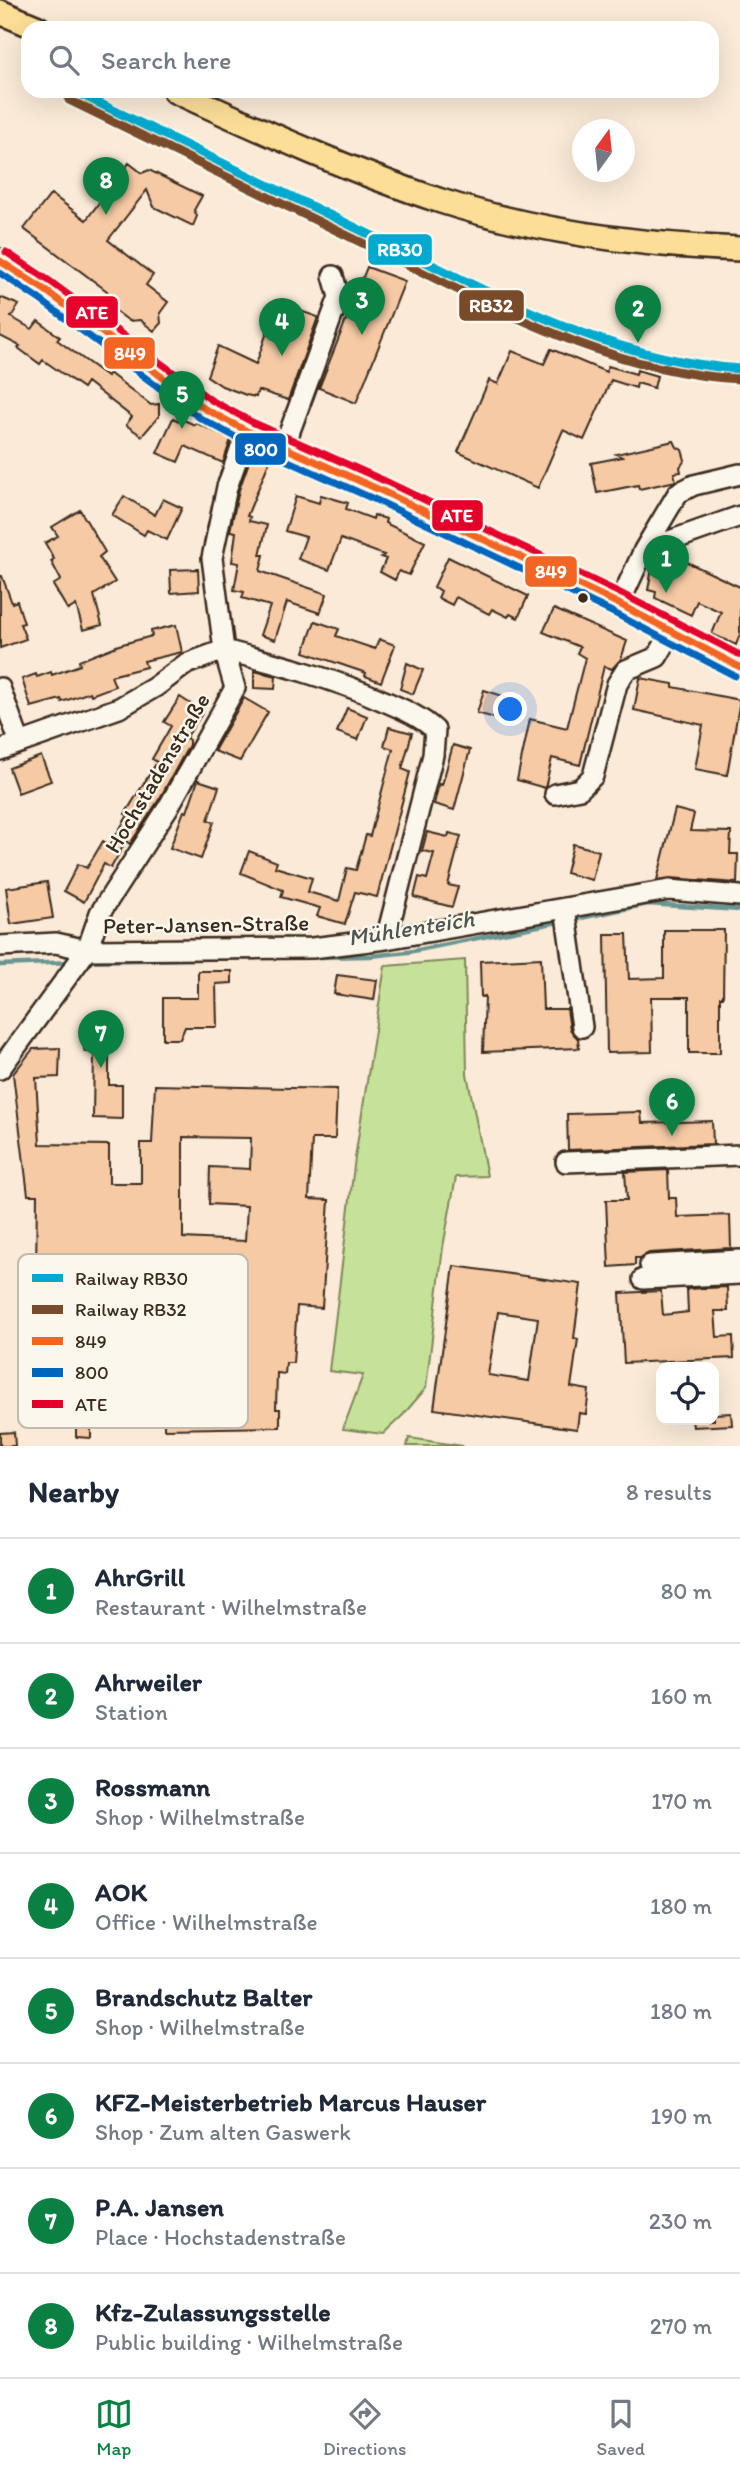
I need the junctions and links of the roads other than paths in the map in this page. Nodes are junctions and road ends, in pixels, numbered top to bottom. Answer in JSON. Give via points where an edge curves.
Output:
{"nodes":[{"id":1,"x":0,"y":12,"type":"edge"},
{"id":2,"x":21,"y":21,"type":"edge"},
{"id":3,"x":190,"y":98,"type":"edge"},
{"id":4,"x":740,"y":249,"type":"edge"},
{"id":5,"x":0,"y":261,"type":"edge"},
{"id":6,"x":333,"y":276,"type":"dead end"},
{"id":7,"x":247,"y":431,"type":"junction"},
{"id":8,"x":284,"y":447,"type":"junction"},
{"id":9,"x":740,"y":474,"type":"edge"},
{"id":10,"x":740,"y":516,"type":"edge"},
{"id":11,"x":644,"y":550,"type":"junction"},
{"id":12,"x":620,"y":604,"type":"junction"},
{"id":13,"x":672,"y":632,"type":"junction"},
{"id":14,"x":224,"y":650,"type":"junction"},
{"id":15,"x":740,"y":667,"type":"edge"},
{"id":16,"x":0,"y":688,"type":"edge"},
{"id":17,"x":20,"y":743,"type":"junction"},
{"id":18,"x":0,"y":750,"type":"edge"},
{"id":19,"x":555,"y":794,"type":"dead end"},
{"id":20,"x":740,"y":896,"type":"edge"},
{"id":21,"x":566,"y":916,"type":"junction"},
{"id":22,"x":386,"y":939,"type":"junction"},
{"id":23,"x":0,"y":946,"type":"edge"},
{"id":24,"x":81,"y":958,"type":"junction"},
{"id":25,"x":582,"y":1027,"type":"dead end"},
{"id":26,"x":0,"y":1069,"type":"edge"},
{"id":27,"x":740,"y":1154,"type":"edge"},
{"id":28,"x":566,"y":1162,"type":"dead end"},
{"id":29,"x":740,"y":1260,"type":"edge"},
{"id":30,"x":740,"y":1274,"type":"edge"}],
"edges":[{"from":1,"to":2,"type":"main road"},
{"from":3,"to":4,"type":"main road","via":[[307,151],[480,212],[582,234],[671,246]]},
{"from":5,"to":7,"type":"main road","via":[[205,408]]},
{"from":6,"to":8,"type":"street","via":[[339,297]]},
{"from":7,"to":8,"type":"main road"},
{"from":7,"to":14,"type":"street","name":"Hochstadenstraße","via":[[227,487],[212,558]]},
{"from":8,"to":12,"type":"main road"},
{"from":9,"to":11,"type":"street","via":[[678,493]]},
{"from":10,"to":11,"type":"street"},
{"from":11,"to":12,"type":"street"},
{"from":12,"to":13,"type":"main road"},
{"from":13,"to":15,"type":"main road"},
{"from":13,"to":19,"type":"street","via":[[657,657],[626,670],[617,684],[593,776],[580,789]]},
{"from":14,"to":17,"type":"street","via":[[186,664],[119,708]]},
{"from":14,"to":22,"type":"street","via":[[357,689],[425,720],[435,730],[433,755]]},
{"from":14,"to":24,"type":"street","name":"Hochstadenstraße","via":[[235,688],[169,806],[100,913]]},
{"from":16,"to":17,"type":"street"},
{"from":17,"to":18,"type":"street"},
{"from":20,"to":21,"type":"street","name":"Peter-Jansen-Straße","via":[[669,890]]},
{"from":21,"to":22,"type":"street","name":"Peter-Jansen-Straße"},
{"from":21,"to":25,"type":"street"},
{"from":22,"to":24,"type":"street","name":"Peter-Jansen-Straße","via":[[312,948]]},
{"from":23,"to":24,"type":"street","name":"Peter-Jansen-Straße","via":[[56,943]]},
{"from":24,"to":26,"type":"street","name":"Hochstadenstraße"},
{"from":27,"to":28,"type":"street"},
{"from":29,"to":30,"type":"street","via":[[646,1272]]}]}
